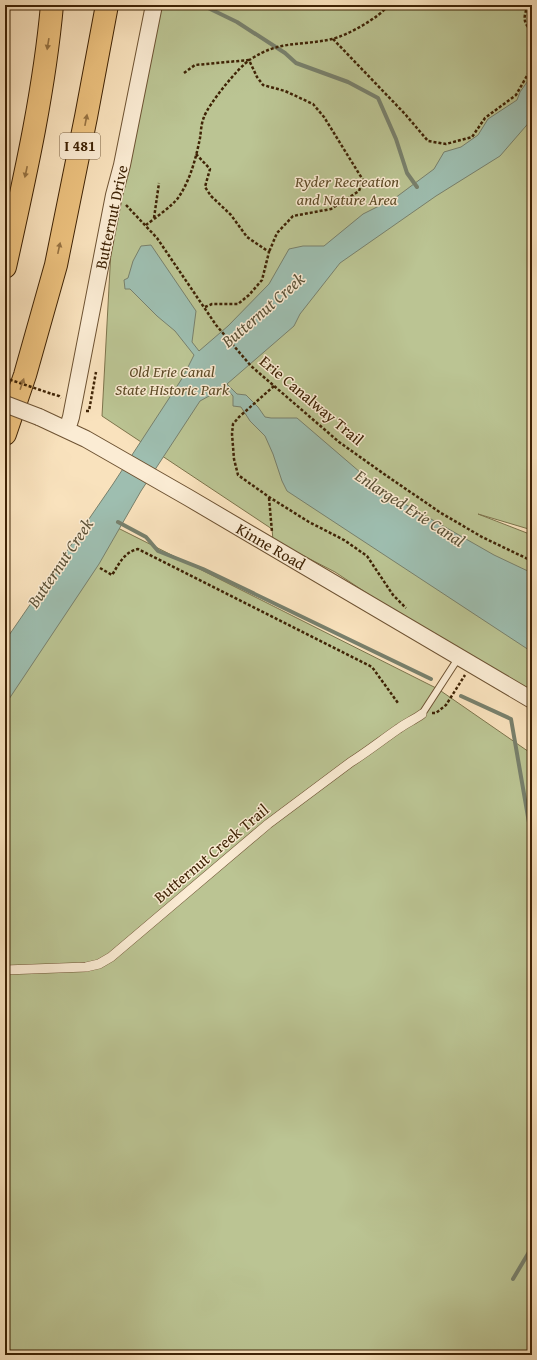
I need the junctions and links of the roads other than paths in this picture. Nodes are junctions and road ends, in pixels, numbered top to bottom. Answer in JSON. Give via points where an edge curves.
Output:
{"nodes":[{"id":1,"x":52,"y":5,"type":"edge"},
{"id":2,"x":107,"y":5,"type":"edge"},
{"id":3,"x":154,"y":5,"type":"edge"},
{"id":4,"x":5,"y":267,"type":"edge"},
{"id":5,"x":5,"y":404,"type":"edge"},
{"id":6,"x":67,"y":430,"type":"junction"},
{"id":7,"x":5,"y":434,"type":"edge"},
{"id":8,"x":465,"y":661,"type":"junction"},
{"id":9,"x":532,"y":700,"type":"edge"},
{"id":10,"x":422,"y":714,"type":"joint"},
{"id":11,"x":5,"y":970,"type":"edge"}],
"edges":[{"from":1,"to":4,"type":"highway","one_way":true,"via":[[31,152]]},
{"from":7,"to":2,"type":"highway","number":"I 481","one_way":true,"via":[[25,375],[56,265]]},
{"from":3,"to":6,"type":"street","name":"Butternut Drive"},
{"from":5,"to":6,"type":"street","name":"Kinne Road","bridge":true},
{"from":6,"to":8,"type":"street","name":"Kinne Road","via":[[270,545]]},
{"from":8,"to":9,"type":"street","name":"Kinne Road"},
{"from":8,"to":10,"type":"lane"},
{"from":10,"to":11,"type":"street","name":"Butternut Creek Trail","via":[[400,727],[268,824],[99,964],[86,967]]}]}
